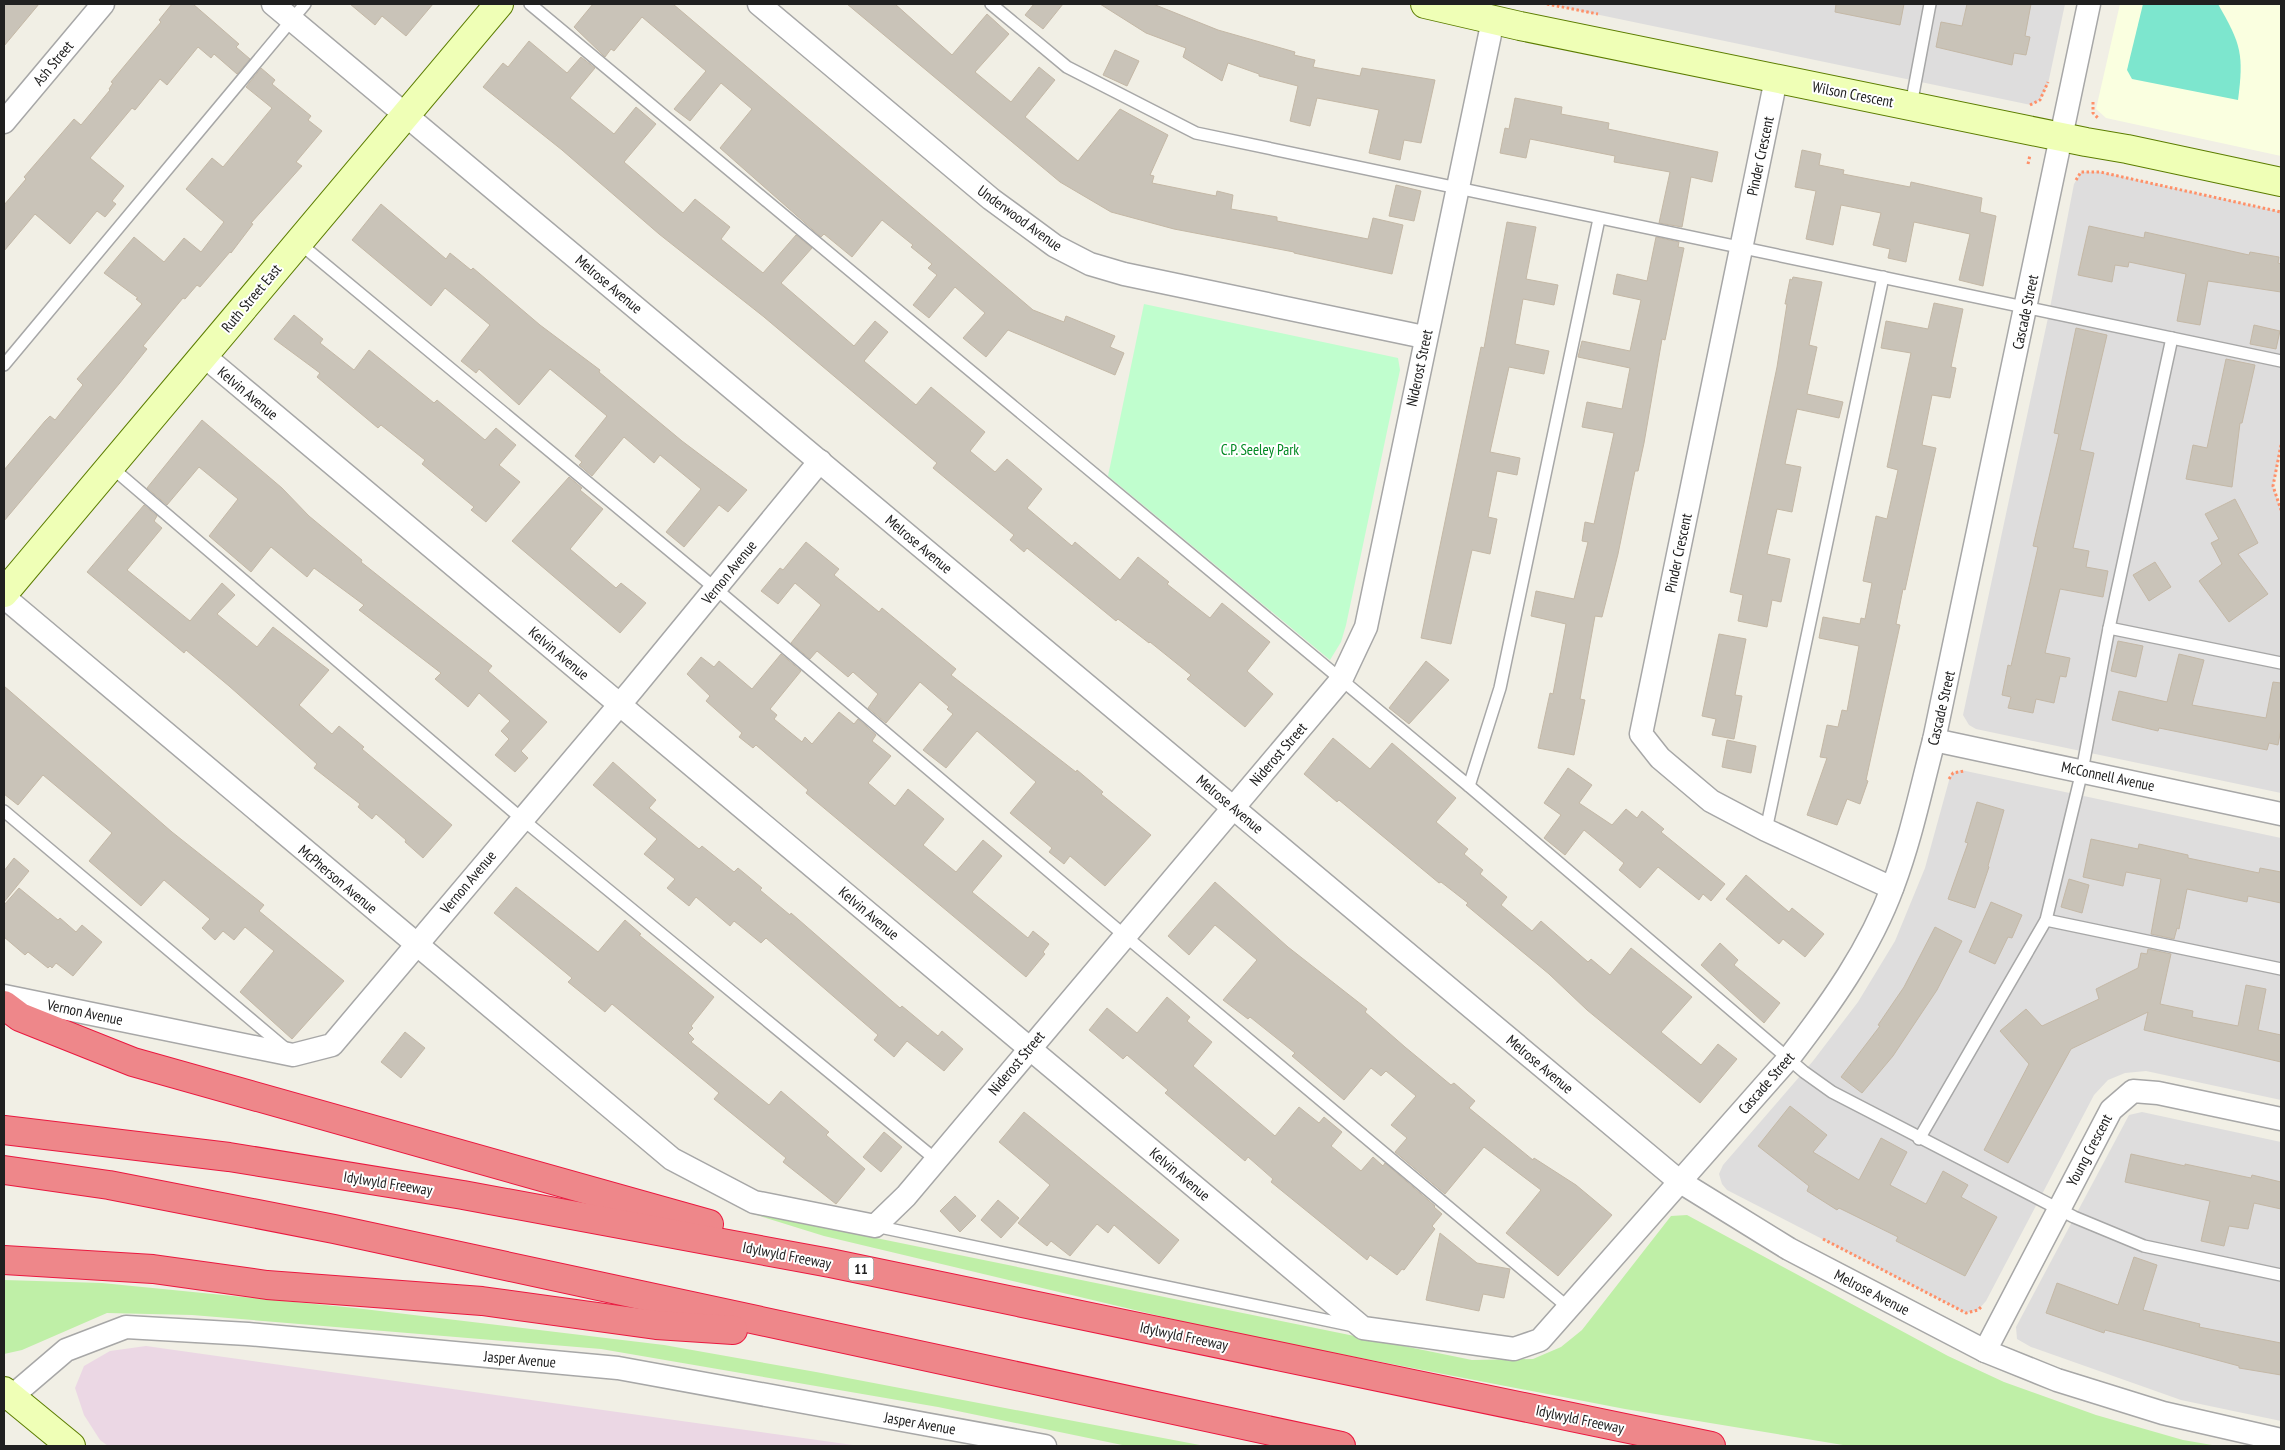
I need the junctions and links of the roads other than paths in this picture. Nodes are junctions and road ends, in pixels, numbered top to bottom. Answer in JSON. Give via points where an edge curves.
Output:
{"nodes":[{"id":1,"x":103,"y":4,"type":"edge"},
{"id":2,"x":273,"y":4,"type":"edge"},
{"id":3,"x":499,"y":4,"type":"edge"},
{"id":4,"x":530,"y":4,"type":"edge"},
{"id":5,"x":759,"y":4,"type":"edge"},
{"id":6,"x":991,"y":4,"type":"edge"},
{"id":7,"x":1425,"y":4,"type":"edge"},
{"id":8,"x":1930,"y":4,"type":"edge"},
{"id":9,"x":2090,"y":4,"type":"edge"},
{"id":10,"x":299,"y":12,"type":"edge"},
{"id":11,"x":1493,"y":20,"type":"junction"},
{"id":12,"x":1776,"y":79,"type":"junction"},
{"id":13,"x":1911,"y":105,"type":"junction"},
{"id":14,"x":407,"y":114,"type":"junction"},
{"id":15,"x":4,"y":122,"type":"edge"},
{"id":16,"x":2063,"y":137,"type":"junction"},
{"id":17,"x":2281,"y":182,"type":"edge"},
{"id":18,"x":1459,"y":186,"type":"junction"},
{"id":19,"x":1599,"y":219,"type":"junction"},
{"id":20,"x":298,"y":242,"type":"junction"},
{"id":21,"x":1742,"y":247,"type":"junction"},
{"id":22,"x":1883,"y":277,"type":"junction"},
{"id":23,"x":2026,"y":308,"type":"junction"},
{"id":24,"x":1424,"y":337,"type":"junction"},
{"id":25,"x":2172,"y":338,"type":"junction"},
{"id":26,"x":204,"y":356,"type":"junction"},
{"id":27,"x":2281,"y":361,"type":"edge"},
{"id":28,"x":4,"y":365,"type":"edge"},
{"id":29,"x":820,"y":461,"type":"junction"},
{"id":30,"x":110,"y":466,"type":"junction"},
{"id":31,"x":716,"y":588,"type":"junction"},
{"id":32,"x":4,"y":595,"type":"edge"},
{"id":33,"x":2110,"y":628,"type":"junction"},
{"id":34,"x":2281,"y":664,"type":"edge"},
{"id":35,"x":1341,"y":680,"type":"junction"},
{"id":36,"x":620,"y":704,"type":"junction"},
{"id":37,"x":1934,"y":740,"type":"junction"},
{"id":38,"x":2082,"y":771,"type":"junction"},
{"id":39,"x":1469,"y":786,"type":"junction"},
{"id":40,"x":1233,"y":806,"type":"junction"},
{"id":41,"x":4,"y":811,"type":"edge"},
{"id":42,"x":2281,"y":814,"type":"edge"},
{"id":43,"x":522,"y":819,"type":"junction"},
{"id":44,"x":1766,"y":830,"type":"junction"},
{"id":45,"x":1892,"y":888,"type":"junction"},
{"id":46,"x":2046,"y":920,"type":"junction"},
{"id":47,"x":1124,"y":936,"type":"junction"},
{"id":48,"x":416,"y":944,"type":"junction"},
{"id":49,"x":2281,"y":969,"type":"edge"},
{"id":50,"x":4,"y":996,"type":"edge"},
{"id":51,"x":4,"y":1005,"type":"edge"},
{"id":52,"x":1030,"y":1047,"type":"junction"},
{"id":53,"x":293,"y":1055,"type":"junction"},
{"id":54,"x":1789,"y":1058,"type":"junction"},
{"id":55,"x":2281,"y":1119,"type":"edge"},
{"id":56,"x":4,"y":1130,"type":"edge"},
{"id":57,"x":1919,"y":1139,"type":"junction"},
{"id":58,"x":936,"y":1159,"type":"junction"},
{"id":59,"x":4,"y":1170,"type":"edge"},
{"id":60,"x":1679,"y":1181,"type":"junction"},
{"id":61,"x":2058,"y":1209,"type":"junction"},
{"id":62,"x":875,"y":1226,"type":"junction"},
{"id":63,"x":4,"y":1260,"type":"edge"},
{"id":64,"x":830,"y":1263,"type":"junction"},
{"id":65,"x":2281,"y":1275,"type":"edge"},
{"id":66,"x":1570,"y":1308,"type":"junction"},
{"id":67,"x":1363,"y":1328,"type":"junction"},
{"id":68,"x":822,"y":1336,"type":"junction"},
{"id":69,"x":1985,"y":1351,"type":"junction"},
{"id":70,"x":7,"y":1394,"type":"edge"},
{"id":71,"x":2281,"y":1440,"type":"edge"},
{"id":72,"x":71,"y":1446,"type":"edge"},
{"id":73,"x":1045,"y":1446,"type":"edge"},
{"id":74,"x":1341,"y":1446,"type":"edge"},
{"id":75,"x":1711,"y":1446,"type":"edge"}],
"edges":[{"from":1,"to":15,"type":"street","name":"Ash Street"},
{"from":2,"to":10,"type":"street","name":"Melrose Avenue"},
{"from":3,"to":14,"type":"street","name":"Ruth Street East"},
{"from":4,"to":35,"type":"lane"},
{"from":5,"to":24,"type":"street","name":"Underwood Avenue","via":[[991,199],[1055,246],[1090,264],[1124,274]]},
{"from":6,"to":18,"type":"lane","via":[[1067,67],[1196,133]]},
{"from":7,"to":11,"type":"street","name":"Wilson Crescent"},
{"from":8,"to":13,"type":"lane"},
{"from":9,"to":16,"type":"street","name":"Cascade Street"},
{"from":10,"to":14,"type":"street","name":"Melrose Avenue"},
{"from":10,"to":28,"type":"lane"},
{"from":11,"to":12,"type":"street","name":"Wilson Crescent"},
{"from":11,"to":18,"type":"street","name":"Niderost Street"},
{"from":12,"to":13,"type":"street","name":"Wilson Crescent"},
{"from":12,"to":21,"type":"street","name":"Pinder Crescent"},
{"from":13,"to":16,"type":"street","name":"Wilson Crescent"},
{"from":14,"to":20,"type":"street","name":"Ruth Street East"},
{"from":14,"to":29,"type":"street","name":"Melrose Avenue"},
{"from":16,"to":17,"type":"street","name":"Wilson Crescent"},
{"from":16,"to":23,"type":"street","name":"Cascade Street"},
{"from":18,"to":19,"type":"lane"},
{"from":18,"to":24,"type":"street","name":"Niderost Street"},
{"from":19,"to":21,"type":"lane"},
{"from":19,"to":39,"type":"lane","via":[[1500,688]]},
{"from":20,"to":26,"type":"street","name":"Ruth Street East"},
{"from":20,"to":31,"type":"lane"},
{"from":21,"to":22,"type":"lane"},
{"from":21,"to":44,"type":"street","name":"Pinder Crescent","via":[[1640,734],[1660,758],[1710,800]]},
{"from":22,"to":23,"type":"lane"},
{"from":22,"to":44,"type":"lane"},
{"from":23,"to":25,"type":"lane"},
{"from":23,"to":37,"type":"street","name":"Cascade Street"},
{"from":24,"to":35,"type":"street","name":"Niderost Street","via":[[1366,627]]},
{"from":25,"to":27,"type":"lane"},
{"from":25,"to":33,"type":"lane"},
{"from":26,"to":30,"type":"street","name":"Ruth Street East"},
{"from":26,"to":36,"type":"street","name":"Kelvin Avenue"},
{"from":29,"to":31,"type":"street","name":"Vernon Avenue"},
{"from":29,"to":40,"type":"street","name":"Melrose Avenue"},
{"from":30,"to":32,"type":"street","name":"Ruth Street East"},
{"from":30,"to":43,"type":"lane"},
{"from":31,"to":36,"type":"street","name":"Vernon Avenue"},
{"from":31,"to":47,"type":"lane"},
{"from":32,"to":48,"type":"street","name":"McPherson Avenue"},
{"from":33,"to":34,"type":"lane"},
{"from":33,"to":38,"type":"lane"},
{"from":35,"to":39,"type":"lane"},
{"from":35,"to":40,"type":"street","name":"Niderost Street"},
{"from":36,"to":43,"type":"street","name":"Vernon Avenue"},
{"from":36,"to":52,"type":"street","name":"Kelvin Avenue"},
{"from":37,"to":38,"type":"street","name":"McConnell Avenue"},
{"from":37,"to":45,"type":"street","name":"Cascade Street","via":[[1907,846]]},
{"from":38,"to":42,"type":"street","name":"McConnell Avenue"},
{"from":38,"to":46,"type":"lane"},
{"from":39,"to":54,"type":"lane"},
{"from":40,"to":47,"type":"street","name":"Niderost Street"},
{"from":40,"to":60,"type":"street","name":"Melrose Avenue"},
{"from":41,"to":53,"type":"lane"},
{"from":43,"to":48,"type":"street","name":"Vernon Avenue"},
{"from":43,"to":58,"type":"lane"},
{"from":44,"to":45,"type":"street","name":"Pinder Crescent"},
{"from":45,"to":54,"type":"street","name":"Cascade Street","via":[[1856,961],[1827,1009]]},
{"from":46,"to":49,"type":"lane"},
{"from":46,"to":57,"type":"lane"},
{"from":47,"to":52,"type":"street","name":"Niderost Street"},
{"from":47,"to":66,"type":"lane"},
{"from":48,"to":53,"type":"street","name":"Vernon Avenue","via":[[332,1045]]},
{"from":48,"to":62,"type":"street","name":"McPherson Avenue","via":[[672,1160],[754,1202]]},
{"from":50,"to":53,"type":"street","name":"Vernon Avenue"},
{"from":51,"to":64,"type":"highway","via":[[20,1017],[133,1062],[715,1226]]},
{"from":52,"to":58,"type":"street","name":"Niderost Street"},
{"from":52,"to":67,"type":"street","name":"Kelvin Avenue"},
{"from":54,"to":57,"type":"lane","via":[[1832,1092]]},
{"from":54,"to":60,"type":"street","name":"Cascade Street"},
{"from":55,"to":61,"type":"street","name":"Young Crescent","via":[[2158,1093],[2132,1091],[2111,1110]]},
{"from":56,"to":64,"type":"highway","name":"Idylwyld Freeway","number":"11","via":[[229,1157],[434,1190]]},
{"from":57,"to":61,"type":"lane"},
{"from":58,"to":62,"type":"street","name":"Niderost Street","via":[[906,1196]]},
{"from":59,"to":68,"type":"highway","via":[[109,1185],[334,1229]]},
{"from":60,"to":66,"type":"street","name":"Cascade Street"},
{"from":60,"to":69,"type":"street","name":"Melrose Avenue","via":[[1788,1249]]},
{"from":61,"to":65,"type":"lane","via":[[2144,1246]]},
{"from":61,"to":69,"type":"street","name":"Young Crescent"},
{"from":62,"to":67,"type":"lane"},
{"from":63,"to":68,"type":"highway","via":[[154,1269],[267,1284],[482,1301],[656,1325]]},
{"from":64,"to":75,"type":"highway","name":"Idylwyld Freeway","number":"11"},
{"from":66,"to":67,"type":"street","via":[[1540,1340],[1514,1349]]},
{"from":68,"to":74,"type":"highway"},
{"from":69,"to":71,"type":"street","name":"Melrose Avenue","via":[[2057,1380],[2163,1413]]},
{"from":70,"to":72,"type":"street"},
{"from":70,"to":73,"type":"street","name":"Jasper Avenue","via":[[66,1350],[126,1327],[248,1334],[618,1368]]}]}
